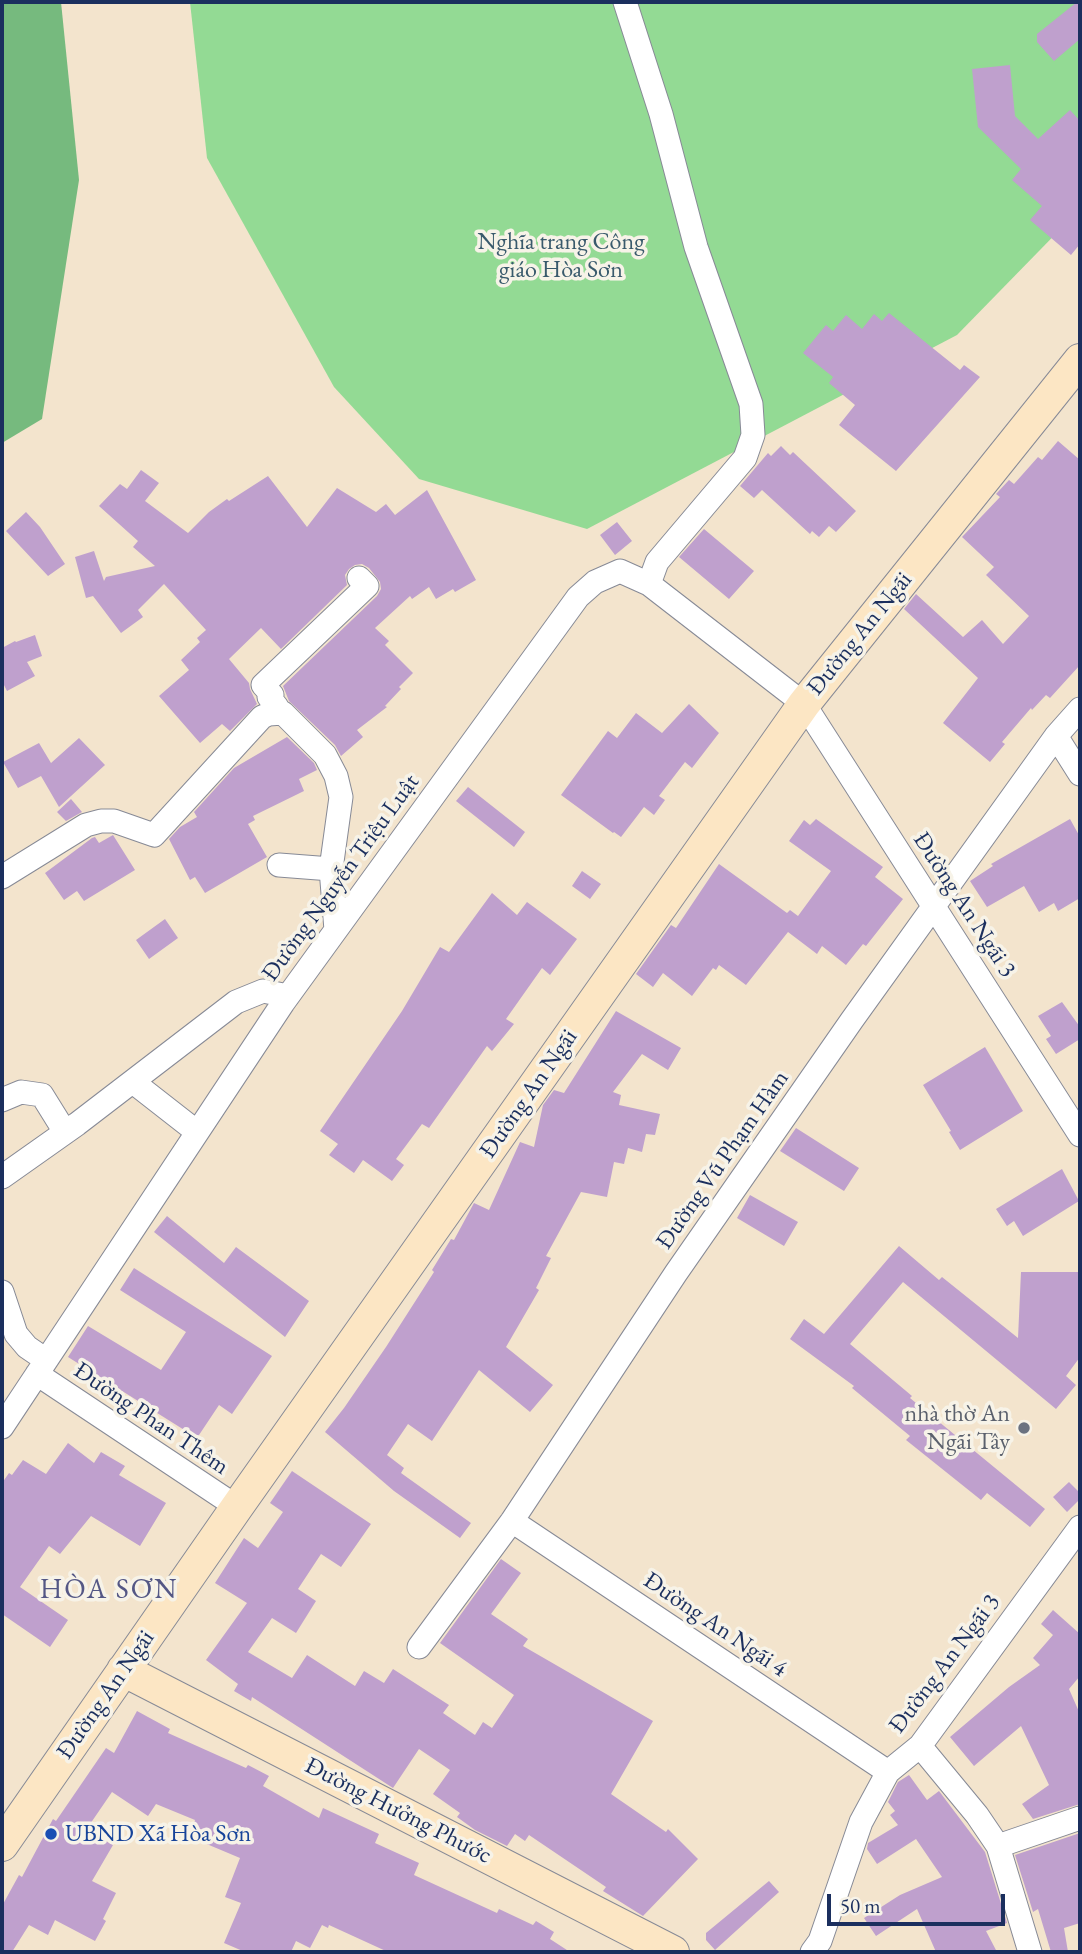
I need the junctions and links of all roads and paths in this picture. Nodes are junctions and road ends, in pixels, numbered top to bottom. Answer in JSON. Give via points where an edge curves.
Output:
{"nodes":[{"id":1,"x":625,"y":2,"type":"edge"},
{"id":2,"x":1080,"y":360,"type":"edge"},
{"id":3,"x":359,"y":578,"type":"dead end"},
{"id":4,"x":649,"y":584,"type":"junction"},
{"id":5,"x":804,"y":704,"type":"junction"},
{"id":6,"x":1080,"y":709,"type":"edge"},
{"id":7,"x":270,"y":714,"type":"junction"},
{"id":8,"x":1056,"y":736,"type":"junction"},
{"id":9,"x":1080,"y":774,"type":"edge"},
{"id":10,"x":279,"y":865,"type":"dead end"},
{"id":11,"x":331,"y":869,"type":"junction"},
{"id":12,"x":2,"y":877,"type":"edge"},
{"id":13,"x":934,"y":906,"type":"junction"},
{"id":14,"x":336,"y":930,"type":"junction"},
{"id":15,"x":288,"y":996,"type":"junction"},
{"id":16,"x":133,"y":1082,"type":"junction"},
{"id":17,"x":2,"y":1100,"type":"edge"},
{"id":18,"x":65,"y":1132,"type":"junction"},
{"id":19,"x":197,"y":1132,"type":"junction"},
{"id":20,"x":1080,"y":1135,"type":"edge"},
{"id":21,"x":2,"y":1177,"type":"edge"},
{"id":22,"x":2,"y":1292,"type":"edge"},
{"id":23,"x":42,"y":1367,"type":"junction"},
{"id":24,"x":2,"y":1427,"type":"edge"},
{"id":25,"x":237,"y":1507,"type":"junction"},
{"id":26,"x":512,"y":1521,"type":"junction"},
{"id":27,"x":1080,"y":1527,"type":"edge"},
{"id":28,"x":419,"y":1647,"type":"dead end"},
{"id":29,"x":123,"y":1670,"type":"junction"},
{"id":30,"x":920,"y":1746,"type":"junction"},
{"id":31,"x":888,"y":1772,"type":"junction"},
{"id":32,"x":1080,"y":1818,"type":"edge"},
{"id":33,"x":2,"y":1845,"type":"edge"},
{"id":34,"x":998,"y":1846,"type":"junction"},
{"id":35,"x":673,"y":1952,"type":"edge"},
{"id":36,"x":813,"y":1952,"type":"edge"},
{"id":37,"x":1030,"y":1952,"type":"edge"}],
"edges":[{"from":1,"to":4,"type":"street","via":[[696,247],[751,404],[753,435],[745,458],[657,562]]},
{"from":2,"to":5,"type":"main road","name":"Đường An Ngãi"},
{"from":3,"to":7,"type":"street","via":[[367,586],[263,685],[277,707]]},
{"from":4,"to":5,"type":"street","name":"Đường Nguyễn Triệu Luật"},
{"from":4,"to":14,"type":"street","name":"Đường Nguyễn Triệu Luật","via":[[620,571],[594,582],[578,597]]},
{"from":5,"to":13,"type":"street","name":"Đường An Ngãi 3"},
{"from":5,"to":25,"type":"main road","name":"Đường An Ngãi"},
{"from":6,"to":8,"type":"street","name":"Đường Vũ Phạm Hàm"},
{"from":7,"to":11,"type":"street","via":[[283,713],[325,755],[336,776],[341,797]]},
{"from":7,"to":12,"type":"street","via":[[262,717],[154,835],[114,821],[86,825]]},
{"from":8,"to":9,"type":"street"},
{"from":8,"to":13,"type":"street","name":"Đường Vũ Phạm Hàm"},
{"from":10,"to":11,"type":"street"},
{"from":11,"to":14,"type":"street"},
{"from":13,"to":20,"type":"street","name":"Đường An Ngãi 3"},
{"from":13,"to":26,"type":"street","name":"Đường Vũ Phạm Hàm","via":[[684,1262]]},
{"from":14,"to":15,"type":"street","name":"Đường Nguyễn Triệu Luật"},
{"from":15,"to":16,"type":"street","via":[[263,991],[247,996]]},
{"from":15,"to":19,"type":"street","name":"Đường Nguyễn Triệu Luật"},
{"from":16,"to":18,"type":"street"},
{"from":16,"to":19,"type":"street"},
{"from":17,"to":18,"type":"street","via":[[21,1092],[42,1095]]},
{"from":18,"to":21,"type":"street"},
{"from":19,"to":23,"type":"street","name":"Đường Nguyễn Triệu Luật"},
{"from":22,"to":23,"type":"street","name":"Đường Phan Thêm","via":[[16,1334]]},
{"from":23,"to":24,"type":"street","name":"Đường Nguyễn Triệu Luật"},
{"from":23,"to":25,"type":"street","name":"Đường Phan Thêm"},
{"from":25,"to":29,"type":"main road","name":"Đường An Ngãi"},
{"from":26,"to":28,"type":"street","name":"Đường Vũ Phạm Hàm"},
{"from":26,"to":31,"type":"street","name":"Đường An Ngãi 4"},
{"from":27,"to":30,"type":"street","name":"Đường An Ngãi 3"},
{"from":29,"to":33,"type":"main road","name":"Đường An Ngãi"},
{"from":29,"to":35,"type":"main road","name":"Đường Hưởng Phước"},
{"from":30,"to":31,"type":"street","name":"Đường An Ngãi 3"},
{"from":30,"to":34,"type":"street"},
{"from":31,"to":36,"type":"street","name":"Đường An Ngãi 3","via":[[861,1822]]},
{"from":32,"to":34,"type":"street"},
{"from":34,"to":37,"type":"street"}]}
